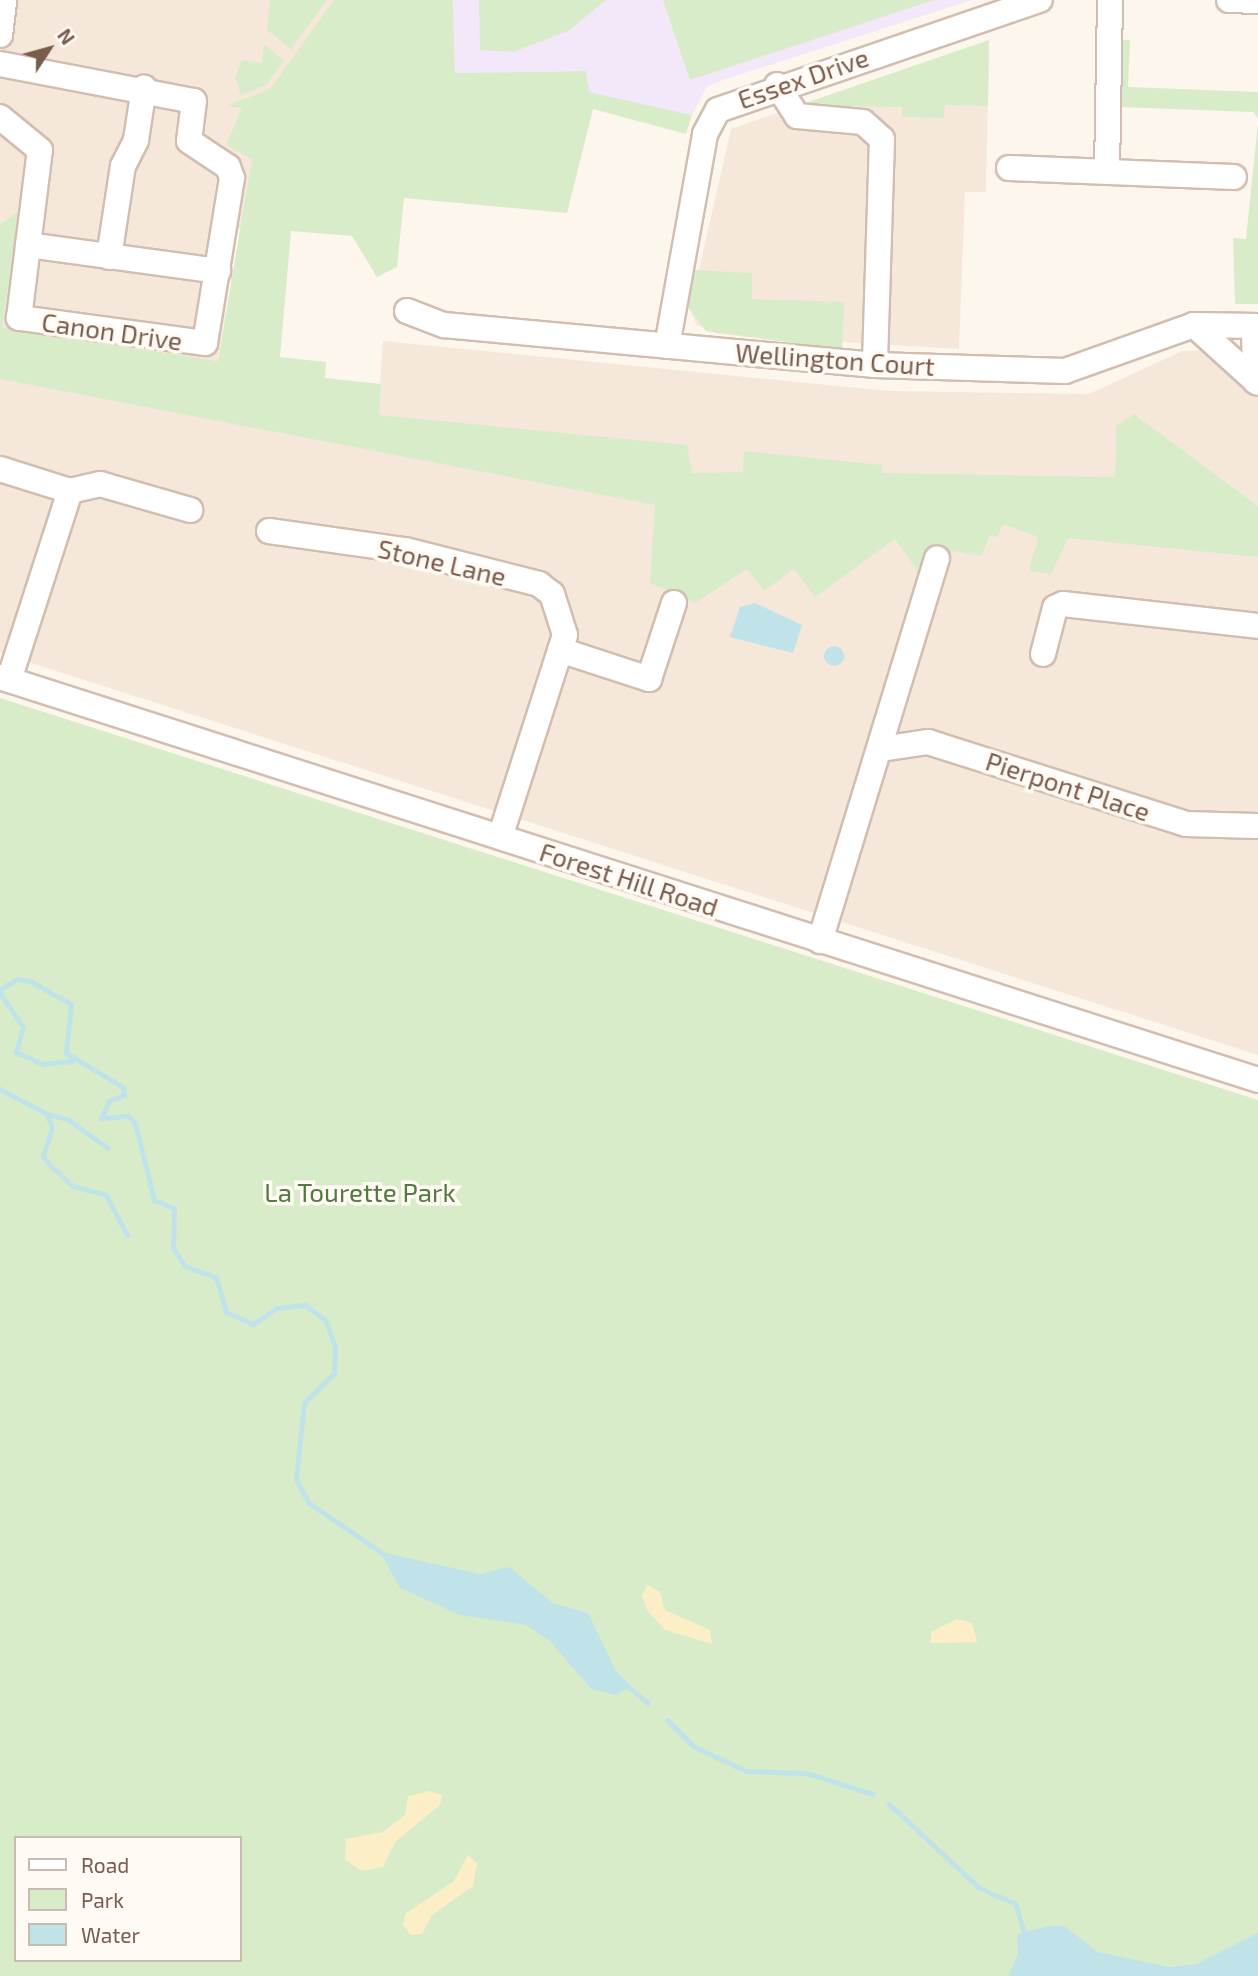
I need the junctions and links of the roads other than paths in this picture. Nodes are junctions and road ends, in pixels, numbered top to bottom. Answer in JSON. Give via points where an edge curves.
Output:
{"nodes":[{"id":1,"x":4,"y":0,"type":"edge"},
{"id":2,"x":1040,"y":0,"type":"edge"},
{"id":3,"x":1110,"y":0,"type":"edge"},
{"id":4,"x":1229,"y":0,"type":"edge"},
{"id":5,"x":1258,"y":1,"type":"edge"},
{"id":6,"x":0,"y":34,"type":"edge"},
{"id":7,"x":0,"y":64,"type":"edge"},
{"id":8,"x":777,"y":85,"type":"junction"},
{"id":9,"x":144,"y":88,"type":"junction"},
{"id":10,"x":0,"y":117,"type":"edge"},
{"id":11,"x":1009,"y":168,"type":"dead end"},
{"id":12,"x":1107,"y":172,"type":"junction"},
{"id":13,"x":1234,"y":177,"type":"dead end"},
{"id":14,"x":28,"y":245,"type":"junction"},
{"id":15,"x":109,"y":257,"type":"junction"},
{"id":16,"x":218,"y":271,"type":"junction"},
{"id":17,"x":407,"y":311,"type":"dead end"},
{"id":18,"x":1195,"y":325,"type":"junction"},
{"id":19,"x":1256,"y":326,"type":"edge"},
{"id":20,"x":667,"y":346,"type":"junction"},
{"id":21,"x":875,"y":365,"type":"junction"},
{"id":22,"x":1257,"y":382,"type":"edge"},
{"id":23,"x":0,"y":469,"type":"edge"},
{"id":24,"x":70,"y":491,"type":"junction"},
{"id":25,"x":190,"y":510,"type":"dead end"},
{"id":26,"x":269,"y":531,"type":"dead end"},
{"id":27,"x":937,"y":558,"type":"dead end"},
{"id":28,"x":674,"y":603,"type":"dead end"},
{"id":29,"x":1258,"y":626,"type":"edge"},
{"id":30,"x":560,"y":650,"type":"junction"},
{"id":31,"x":1042,"y":654,"type":"dead end"},
{"id":32,"x":4,"y":678,"type":"edge"},
{"id":33,"x":881,"y":749,"type":"junction"},
{"id":34,"x":1258,"y":827,"type":"edge"},
{"id":35,"x":500,"y":837,"type":"junction"},
{"id":36,"x":820,"y":942,"type":"junction"},
{"id":37,"x":1258,"y":1080,"type":"edge"}],
"edges":[{"from":1,"to":6,"type":"street"},
{"from":2,"to":8,"type":"street","name":"Essex Drive"},
{"from":3,"to":12,"type":"street"},
{"from":4,"to":5,"type":"street"},
{"from":7,"to":9,"type":"street"},
{"from":8,"to":20,"type":"street","name":"Essex Drive","via":[[732,100],[709,125]]},
{"from":8,"to":21,"type":"street","via":[[797,116],[863,122],[881,139]]},
{"from":9,"to":15,"type":"street","via":[[136,140],[123,166]]},
{"from":9,"to":16,"type":"street","name":"Canon Drive","via":[[194,101],[189,141],[228,167],[232,178]]},
{"from":10,"to":14,"type":"street","name":"Canon Drive","via":[[40,150]]},
{"from":11,"to":12,"type":"street"},
{"from":12,"to":13,"type":"street"},
{"from":14,"to":15,"type":"street"},
{"from":14,"to":16,"type":"street","name":"Canon Drive","via":[[19,318],[201,344]]},
{"from":15,"to":16,"type":"street"},
{"from":17,"to":20,"type":"street","name":"Wellington Court","via":[[444,325]]},
{"from":18,"to":19,"type":"street","name":"Wellington Court"},
{"from":18,"to":21,"type":"street","name":"Wellington Court","via":[[1065,371]]},
{"from":18,"to":22,"type":"street"},
{"from":19,"to":22,"type":"street"},
{"from":20,"to":21,"type":"street","name":"Wellington Court"},
{"from":23,"to":24,"type":"street"},
{"from":24,"to":25,"type":"street","via":[[100,484]]},
{"from":24,"to":32,"type":"street"},
{"from":26,"to":30,"type":"street","name":"Stone Lane","via":[[405,550],[539,584],[565,620]]},
{"from":27,"to":33,"type":"street"},
{"from":28,"to":30,"type":"street","via":[[649,680]]},
{"from":29,"to":31,"type":"street","via":[[1059,604]]},
{"from":30,"to":35,"type":"street","name":"Stone Lane"},
{"from":32,"to":35,"type":"street","name":"Forest Hill Road"},
{"from":33,"to":34,"type":"street","name":"Pierpont Place","via":[[928,742],[1186,824]]},
{"from":33,"to":36,"type":"street"},
{"from":35,"to":36,"type":"street","name":"Forest Hill Road"},
{"from":36,"to":37,"type":"street","name":"Forest Hill Road"}]}
